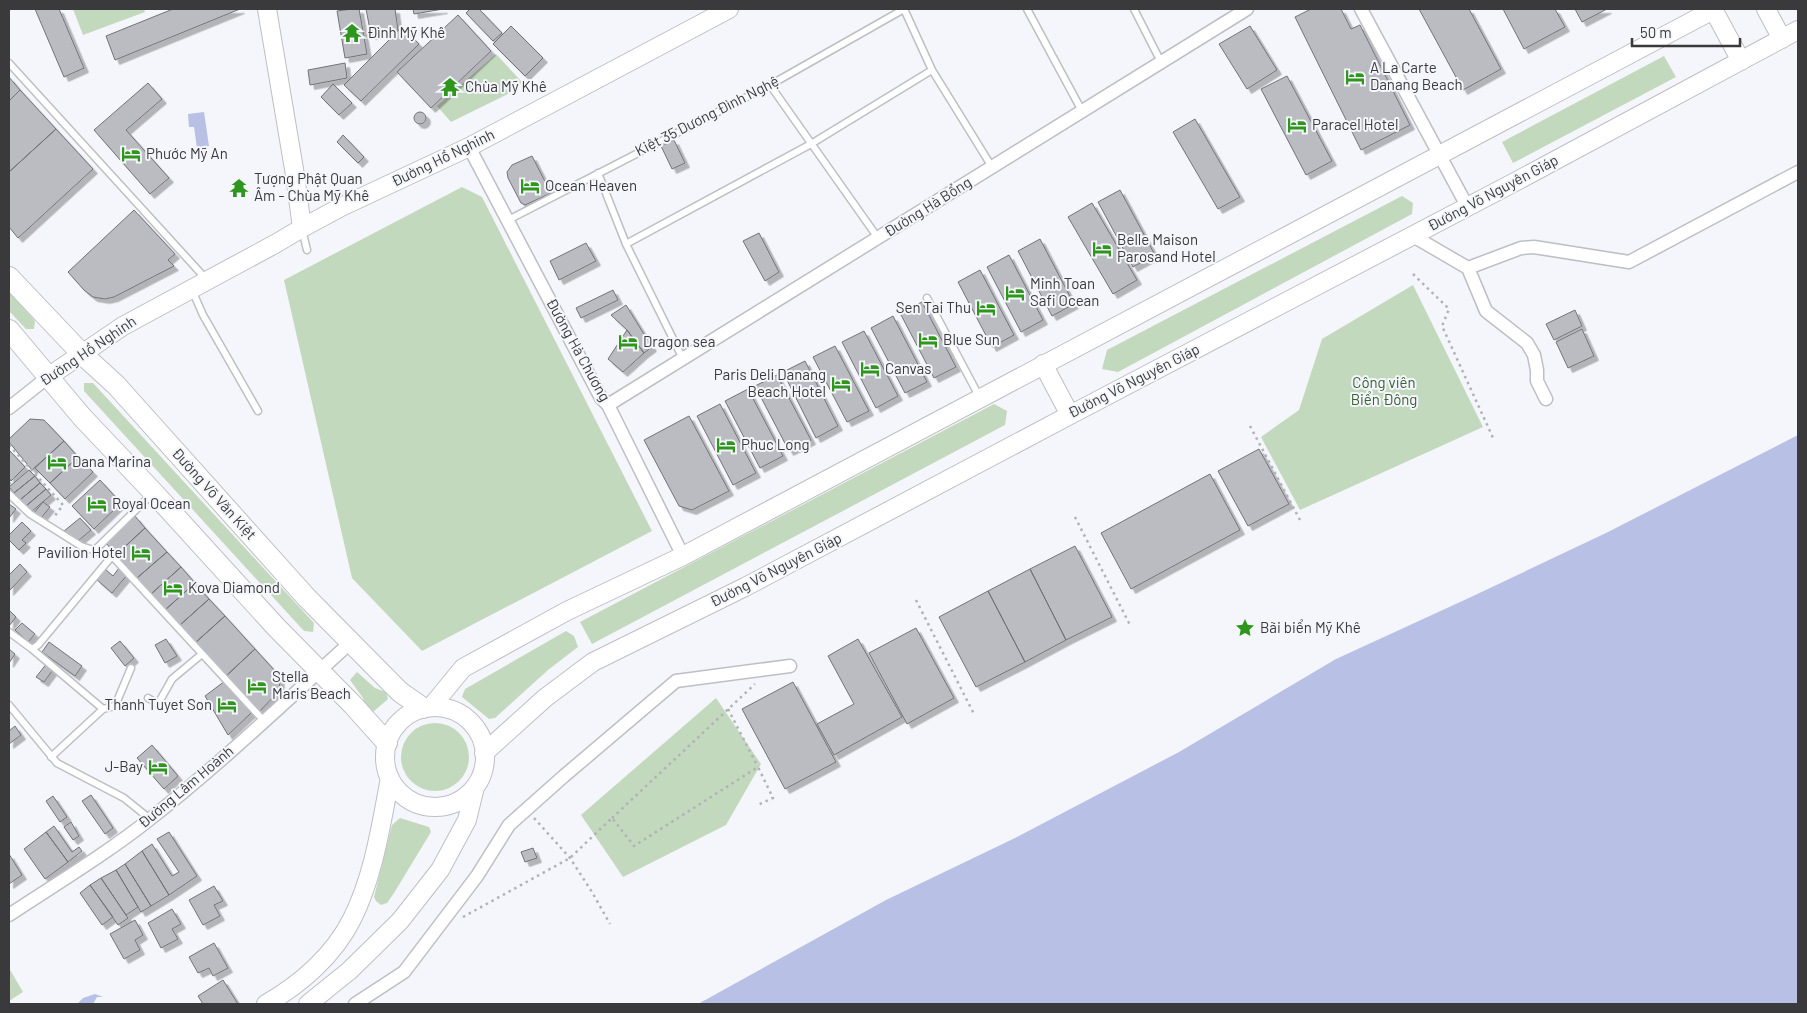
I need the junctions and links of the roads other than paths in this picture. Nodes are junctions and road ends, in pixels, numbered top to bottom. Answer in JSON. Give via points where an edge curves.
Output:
{"nodes":[{"id":1,"x":267,"y":9,"type":"edge"},
{"id":2,"x":729,"y":9,"type":"edge"},
{"id":3,"x":904,"y":9,"type":"edge"},
{"id":4,"x":1027,"y":9,"type":"edge"},
{"id":5,"x":1134,"y":9,"type":"edge"},
{"id":6,"x":1361,"y":9,"type":"edge"},
{"id":7,"x":1713,"y":9,"type":"edge"},
{"id":8,"x":1766,"y":9,"type":"edge"},
{"id":9,"x":1241,"y":11,"type":"edge"},
{"id":10,"x":1798,"y":30,"type":"edge"},
{"id":11,"x":1782,"y":39,"type":"junction"},
{"id":12,"x":1741,"y":60,"type":"junction"},
{"id":13,"x":9,"y":62,"type":"edge"},
{"id":14,"x":1161,"y":62,"type":"junction"},
{"id":15,"x":932,"y":70,"type":"junction"},
{"id":16,"x":770,"y":85,"type":"junction"},
{"id":17,"x":1082,"y":111,"type":"junction"},
{"id":18,"x":811,"y":144,"type":"junction"},
{"id":19,"x":470,"y":147,"type":"junction"},
{"id":20,"x":1440,"y":154,"type":"junction"},
{"id":21,"x":992,"y":167,"type":"junction"},
{"id":22,"x":1798,"y":172,"type":"edge"},
{"id":23,"x":598,"y":173,"type":"junction"},
{"id":24,"x":1468,"y":206,"type":"junction"},
{"id":25,"x":508,"y":220,"type":"junction"},
{"id":26,"x":302,"y":228,"type":"junction"},
{"id":27,"x":1413,"y":236,"type":"junction"},
{"id":28,"x":878,"y":238,"type":"junction"},
{"id":29,"x":626,"y":244,"type":"junction"},
{"id":30,"x":307,"y":250,"type":"dead end"},
{"id":31,"x":1468,"y":268,"type":"junction"},
{"id":32,"x":9,"y":277,"type":"edge"},
{"id":33,"x":208,"y":281,"type":"junction"},
{"id":34,"x":192,"y":288,"type":"junction"},
{"id":35,"x":927,"y":298,"type":"dead end"},
{"id":36,"x":9,"y":330,"type":"edge"},
{"id":37,"x":82,"y":354,"type":"junction"},
{"id":38,"x":683,"y":359,"type":"junction"},
{"id":39,"x":1044,"y":364,"type":"junction"},
{"id":40,"x":48,"y":377,"type":"junction"},
{"id":41,"x":980,"y":398,"type":"junction"},
{"id":42,"x":1546,"y":399,"type":"dead end"},
{"id":43,"x":601,"y":402,"type":"junction"},
{"id":44,"x":9,"y":408,"type":"edge"},
{"id":45,"x":258,"y":411,"type":"dead end"},
{"id":46,"x":1070,"y":414,"type":"junction"},
{"id":47,"x":154,"y":493,"type":"junction"},
{"id":48,"x":9,"y":494,"type":"edge"},
{"id":49,"x":95,"y":550,"type":"junction"},
{"id":50,"x":112,"y":556,"type":"junction"},
{"id":51,"x":683,"y":556,"type":"junction"},
{"id":52,"x":9,"y":632,"type":"edge"},
{"id":53,"x":351,"y":642,"type":"junction"},
{"id":54,"x":32,"y":649,"type":"junction"},
{"id":55,"x":202,"y":654,"type":"junction"},
{"id":56,"x":790,"y":666,"type":"dead end"},
{"id":57,"x":131,"y":668,"type":"dead end"},
{"id":58,"x":320,"y":670,"type":"junction"},
{"id":59,"x":148,"y":698,"type":"dead end"},
{"id":60,"x":9,"y":705,"type":"edge"},
{"id":61,"x":427,"y":708,"type":"junction"},
{"id":62,"x":103,"y":709,"type":"junction"},
{"id":63,"x":264,"y":721,"type":"junction"},
{"id":64,"x":387,"y":744,"type":"junction"},
{"id":65,"x":484,"y":753,"type":"junction"},
{"id":66,"x":51,"y":757,"type":"junction"},
{"id":67,"x":390,"y":778,"type":"junction"},
{"id":68,"x":475,"y":787,"type":"junction"},
{"id":69,"x":150,"y":819,"type":"junction"},
{"id":70,"x":9,"y":916,"type":"edge"},
{"id":71,"x":266,"y":1004,"type":"edge"},
{"id":72,"x":308,"y":1004,"type":"edge"},
{"id":73,"x":355,"y":1004,"type":"edge"}],
"edges":[{"from":1,"to":26,"type":"main road"},
{"from":2,"to":19,"type":"main road","name":"Đường Hồ Nghinh"},
{"from":3,"to":15,"type":"lane"},
{"from":3,"to":16,"type":"lane","name":"Kiệt 35 Dương Đình Nghệ"},
{"from":4,"to":17,"type":"lane"},
{"from":5,"to":14,"type":"lane"},
{"from":6,"to":20,"type":"street"},
{"from":7,"to":12,"type":"main road"},
{"from":7,"to":20,"type":"main road"},
{"from":8,"to":11,"type":"main road"},
{"from":9,"to":14,"type":"street","name":"Đường Hà Bổng"},
{"from":10,"to":11,"type":"main road","name":"Đường Võ Nguyên Giáp"},
{"from":11,"to":12,"type":"main road","name":"Đường Võ Nguyên Giáp"},
{"from":12,"to":24,"type":"main road","name":"Đường Võ Nguyên Giáp"},
{"from":13,"to":33,"type":"lane"},
{"from":14,"to":17,"type":"street","name":"Đường Hà Bổng"},
{"from":15,"to":18,"type":"lane"},
{"from":15,"to":21,"type":"lane"},
{"from":16,"to":18,"type":"lane"},
{"from":16,"to":23,"type":"lane","name":"Kiệt 35 Dương Đình Nghệ"},
{"from":17,"to":21,"type":"street","name":"Đường Hà Bổng"},
{"from":18,"to":28,"type":"lane"},
{"from":18,"to":29,"type":"lane"},
{"from":19,"to":25,"type":"street","name":"Đường Hà Chương"},
{"from":19,"to":26,"type":"main road","name":"Đường Hồ Nghinh"},
{"from":20,"to":24,"type":"street"},
{"from":20,"to":39,"type":"main road"},
{"from":21,"to":28,"type":"street","name":"Đường Hà Bổng"},
{"from":22,"to":31,"type":"street","via":[[1629,262],[1534,247],[1521,248]]},
{"from":23,"to":25,"type":"lane","name":"Kiệt 35 Dương Đình Nghệ"},
{"from":23,"to":29,"type":"lane"},
{"from":24,"to":27,"type":"main road","name":"Đường Võ Nguyên Giáp"},
{"from":25,"to":43,"type":"street","name":"Đường Hà Chương"},
{"from":26,"to":30,"type":"lane"},
{"from":26,"to":33,"type":"main road","name":"Đường Hồ Nghinh"},
{"from":27,"to":31,"type":"street"},
{"from":27,"to":46,"type":"main road","name":"Đường Võ Nguyên Giáp"},
{"from":28,"to":38,"type":"street","name":"Đường Hà Bổng"},
{"from":29,"to":38,"type":"lane"},
{"from":31,"to":42,"type":"street","via":[[1486,311],[1527,343],[1534,355],[1537,381]]},
{"from":32,"to":37,"type":"main road","name":"Đường Võ Văn Kiệt"},
{"from":33,"to":34,"type":"main road","name":"Đường Hồ Nghinh"},
{"from":34,"to":37,"type":"main road","name":"Đường Hồ Nghinh","via":[[123,326]]},
{"from":34,"to":45,"type":"lane","via":[[203,315]]},
{"from":35,"to":41,"type":"lane"},
{"from":36,"to":40,"type":"main road"},
{"from":37,"to":40,"type":"main road","name":"Đường Hồ Nghinh"},
{"from":37,"to":53,"type":"main road","name":"Đường Võ Văn Kiệt","via":[[116,384],[307,598]]},
{"from":38,"to":43,"type":"street","name":"Đường Hà Bổng"},
{"from":39,"to":41,"type":"main road"},
{"from":39,"to":46,"type":"main road"},
{"from":40,"to":44,"type":"street","name":"Đường Hồ Nghinh"},
{"from":40,"to":47,"type":"main road"},
{"from":41,"to":51,"type":"main road"},
{"from":43,"to":51,"type":"street","name":"Đường Hà Chương"},
{"from":46,"to":65,"type":"main road","name":"Đường Võ Nguyên Giáp","via":[[745,587],[593,662],[545,698]]},
{"from":47,"to":49,"type":"lane"},
{"from":47,"to":58,"type":"main road","via":[[276,627]]},
{"from":48,"to":49,"type":"lane","via":[[30,514],[80,546]]},
{"from":49,"to":50,"type":"lane"},
{"from":50,"to":54,"type":"lane"},
{"from":50,"to":55,"type":"lane"},
{"from":51,"to":61,"type":"main road","via":[[567,611],[463,668]]},
{"from":52,"to":54,"type":"lane"},
{"from":53,"to":58,"type":"street","name":"Đường Lâm Hoành"},
{"from":53,"to":61,"type":"main road","name":"Đường Võ Văn Kiệt","via":[[400,692]]},
{"from":54,"to":62,"type":"lane"},
{"from":55,"to":59,"type":"lane","via":[[172,678],[158,704]]},
{"from":55,"to":63,"type":"lane"},
{"from":56,"to":73,"type":"street","via":[[676,681],[509,825],[477,876],[404,972]]},
{"from":57,"to":62,"type":"lane","via":[[115,706]]},
{"from":58,"to":63,"type":"street","name":"Đường Lâm Hoành"},
{"from":58,"to":64,"type":"main road"},
{"from":60,"to":66,"type":"lane"},
{"from":61,"to":64,"type":"main road","via":[[400,721]]},
{"from":61,"to":65,"type":"main road","via":[[446,708],[461,714],[481,738]]},
{"from":62,"to":66,"type":"lane"},
{"from":63,"to":69,"type":"street","name":"Đường Lâm Hoành"},
{"from":64,"to":67,"type":"main road","via":[[385,758]]},
{"from":65,"to":68,"type":"main road","via":[[484,765]]},
{"from":66,"to":69,"type":"lane","via":[[66,770],[124,798]]},
{"from":67,"to":68,"type":"main road","via":[[408,799],[427,806],[458,802]]},
{"from":67,"to":71,"type":"main road","via":[[366,884],[352,919],[328,954],[288,991]]},
{"from":68,"to":72,"type":"main road","via":[[467,820],[440,870],[400,921],[349,971]]},
{"from":69,"to":70,"type":"street","name":"Đường Lâm Hoành"}]}
